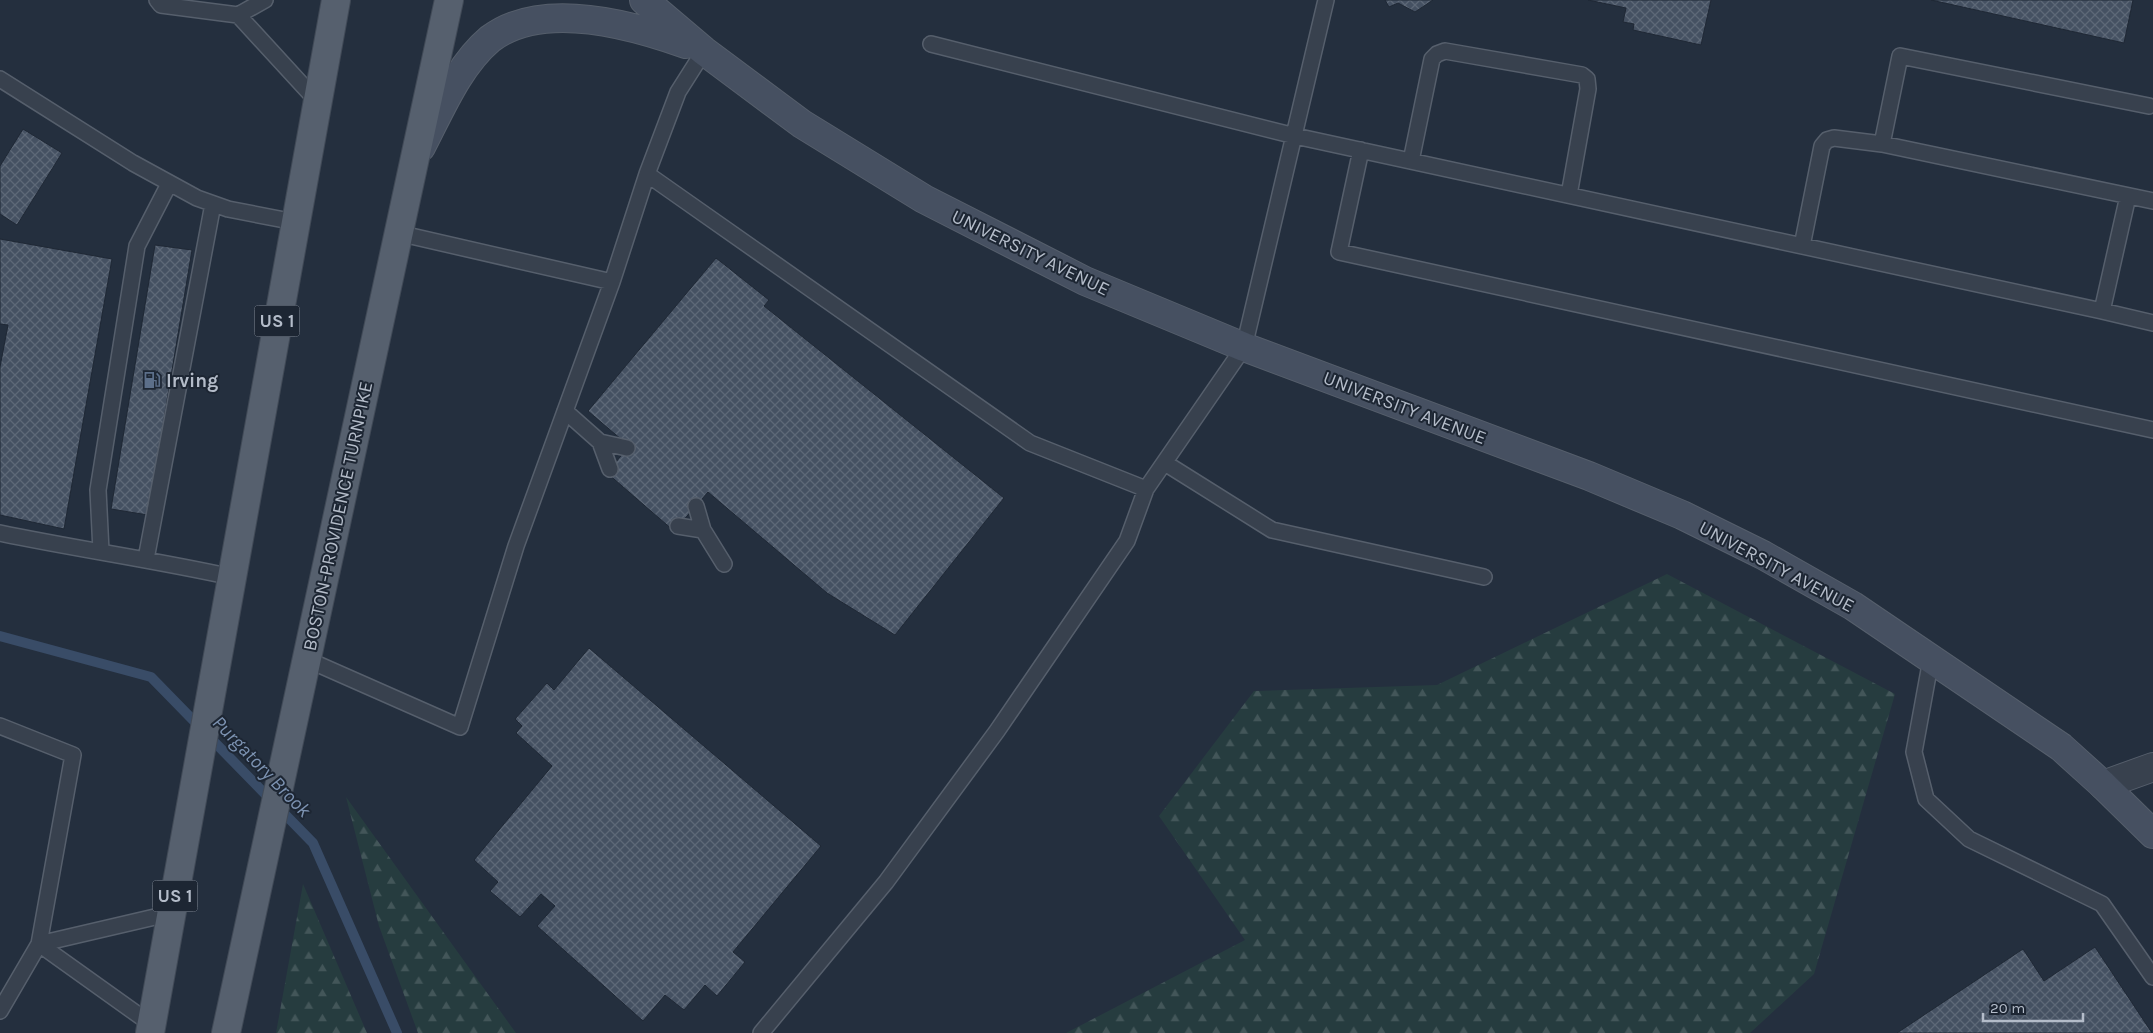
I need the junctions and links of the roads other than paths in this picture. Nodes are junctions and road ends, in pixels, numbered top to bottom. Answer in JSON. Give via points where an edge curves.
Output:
{"nodes":[{"id":1,"x":265,"y":0,"type":"edge"},
{"id":2,"x":336,"y":0,"type":"edge"},
{"id":3,"x":448,"y":0,"type":"edge"},
{"id":4,"x":644,"y":0,"type":"edge"},
{"id":5,"x":1326,"y":0,"type":"edge"},
{"id":6,"x":159,"y":3,"type":"edge"},
{"id":7,"x":239,"y":7,"type":"edge"},
{"id":8,"x":931,"y":44,"type":"dead end"},
{"id":9,"x":704,"y":51,"type":"junction"},
{"id":10,"x":0,"y":78,"type":"edge"},
{"id":11,"x":317,"y":101,"type":"junction"},
{"id":12,"x":2149,"y":106,"type":"dead end"},
{"id":13,"x":1295,"y":136,"type":"junction"},
{"id":14,"x":1882,"y":144,"type":"junction"},
{"id":15,"x":1361,"y":150,"type":"junction"},
{"id":16,"x":414,"y":160,"type":"junction"},
{"id":17,"x":1411,"y":161,"type":"junction"},
{"id":18,"x":647,"y":174,"type":"junction"},
{"id":19,"x":169,"y":184,"type":"junction"},
{"id":20,"x":1570,"y":195,"type":"junction"},
{"id":21,"x":2128,"y":196,"type":"junction"},
{"id":22,"x":2153,"y":201,"type":"edge"},
{"id":23,"x":213,"y":204,"type":"junction"},
{"id":24,"x":295,"y":222,"type":"junction"},
{"id":25,"x":398,"y":233,"type":"junction"},
{"id":26,"x":1802,"y":246,"type":"junction"},
{"id":27,"x":612,"y":282,"type":"junction"},
{"id":28,"x":2102,"y":311,"type":"junction"},
{"id":29,"x":2153,"y":323,"type":"edge"},
{"id":30,"x":1244,"y":347,"type":"junction"},
{"id":31,"x":565,"y":412,"type":"junction"},
{"id":32,"x":2153,"y":430,"type":"edge"},
{"id":33,"x":600,"y":442,"type":"junction"},
{"id":34,"x":627,"y":448,"type":"dead end"},
{"id":35,"x":1166,"y":463,"type":"junction"},
{"id":36,"x":610,"y":469,"type":"dead end"},
{"id":37,"x":1146,"y":489,"type":"junction"},
{"id":38,"x":696,"y":506,"type":"dead end"},
{"id":39,"x":678,"y":526,"type":"dead end"},
{"id":40,"x":703,"y":530,"type":"junction"},
{"id":41,"x":0,"y":533,"type":"edge"},
{"id":42,"x":101,"y":551,"type":"junction"},
{"id":43,"x":146,"y":559,"type":"junction"},
{"id":44,"x":724,"y":564,"type":"dead end"},
{"id":45,"x":232,"y":577,"type":"junction"},
{"id":46,"x":1484,"y":577,"type":"dead end"},
{"id":47,"x":1931,"y":658,"type":"junction"},
{"id":48,"x":306,"y":659,"type":"junction"},
{"id":49,"x":0,"y":726,"type":"edge"},
{"id":50,"x":2153,"y":767,"type":"edge"},
{"id":51,"x":2103,"y":785,"type":"junction"},
{"id":52,"x":2153,"y":834,"type":"edge"},
{"id":53,"x":172,"y":913,"type":"junction"},
{"id":54,"x":39,"y":944,"type":"junction"},
{"id":55,"x":2153,"y":977,"type":"edge"},
{"id":56,"x":0,"y":1010,"type":"edge"},
{"id":57,"x":151,"y":1028,"type":"edge"},
{"id":58,"x":226,"y":1033,"type":"edge"},
{"id":59,"x":761,"y":1033,"type":"edge"}],
"edges":[{"from":1,"to":7,"type":"lane"},
{"from":2,"to":11,"type":"main road","number":"US 1"},
{"from":3,"to":16,"type":"main road","name":"BOSTON-PROVIDENCE TURNPIKE"},
{"from":4,"to":9,"type":"main road","name":"UNIVERSITY AVENUE"},
{"from":5,"to":13,"type":"lane"},
{"from":6,"to":7,"type":"lane"},
{"from":7,"to":11,"type":"lane"},
{"from":8,"to":13,"type":"lane"},
{"from":9,"to":16,"type":"main road","via":[[649,31],[592,19],[543,16],[514,24],[490,38],[471,60]]},
{"from":9,"to":18,"type":"lane","via":[[678,92]]},
{"from":9,"to":30,"type":"main road","name":"UNIVERSITY AVENUE","via":[[802,124],[924,199],[1085,281]]},
{"from":10,"to":19,"type":"lane"},
{"from":11,"to":24,"type":"main road","number":"US 1"},
{"from":12,"to":14,"type":"lane","via":[[1900,56]]},
{"from":13,"to":15,"type":"lane"},
{"from":13,"to":30,"type":"lane"},
{"from":14,"to":21,"type":"lane"},
{"from":14,"to":26,"type":"lane","via":[[1834,138],[1822,146]]},
{"from":15,"to":17,"type":"lane"},
{"from":15,"to":32,"type":"lane","via":[[1339,252]]},
{"from":16,"to":25,"type":"main road","name":"BOSTON-PROVIDENCE TURNPIKE"},
{"from":17,"to":20,"type":"lane"},
{"from":17,"to":20,"type":"lane","via":[[1432,59],[1437,54],[1445,51],[1582,75],[1588,79],[1588,90]]},
{"from":18,"to":27,"type":"lane"},
{"from":18,"to":37,"type":"lane","via":[[1030,443]]},
{"from":19,"to":23,"type":"lane"},
{"from":19,"to":42,"type":"lane","via":[[137,246],[98,490]]},
{"from":20,"to":26,"type":"lane"},
{"from":21,"to":22,"type":"lane"},
{"from":21,"to":28,"type":"lane"},
{"from":23,"to":24,"type":"lane"},
{"from":23,"to":43,"type":"lane"},
{"from":24,"to":45,"type":"main road","number":"US 1"},
{"from":25,"to":27,"type":"lane"},
{"from":25,"to":48,"type":"main road","name":"BOSTON-PROVIDENCE TURNPIKE"},
{"from":26,"to":28,"type":"lane"},
{"from":27,"to":31,"type":"lane"},
{"from":28,"to":29,"type":"lane"},
{"from":30,"to":35,"type":"lane"},
{"from":30,"to":47,"type":"main road","name":"UNIVERSITY AVENUE","via":[[1589,476],[1682,515],[1763,555],[1853,606]]},
{"from":31,"to":33,"type":"lane"},
{"from":31,"to":48,"type":"lane","via":[[516,546],[460,727]]},
{"from":33,"to":34,"type":"lane"},
{"from":33,"to":36,"type":"lane"},
{"from":35,"to":37,"type":"lane"},
{"from":35,"to":46,"type":"lane","via":[[1272,530]]},
{"from":37,"to":59,"type":"lane","via":[[1126,541],[997,731],[886,882]]},
{"from":38,"to":40,"type":"lane"},
{"from":39,"to":40,"type":"lane"},
{"from":40,"to":44,"type":"lane"},
{"from":41,"to":42,"type":"lane"},
{"from":42,"to":43,"type":"lane"},
{"from":43,"to":45,"type":"lane"},
{"from":45,"to":53,"type":"main road","number":"US 1"},
{"from":47,"to":51,"type":"main road","name":"UNIVERSITY AVENUE","via":[[2061,747]]},
{"from":47,"to":55,"type":"lane","via":[[1914,752],[1926,799],[1968,838],[2102,904]]},
{"from":48,"to":58,"type":"main road","name":"BOSTON-PROVIDENCE TURNPIKE"},
{"from":49,"to":54,"type":"lane","via":[[73,755]]},
{"from":50,"to":51,"type":"street"},
{"from":51,"to":52,"type":"main road","name":"UNIVERSITY AVENUE"},
{"from":53,"to":54,"type":"lane"},
{"from":53,"to":57,"type":"main road","number":"US 1"},
{"from":54,"to":56,"type":"lane"},
{"from":54,"to":57,"type":"lane"}]}
